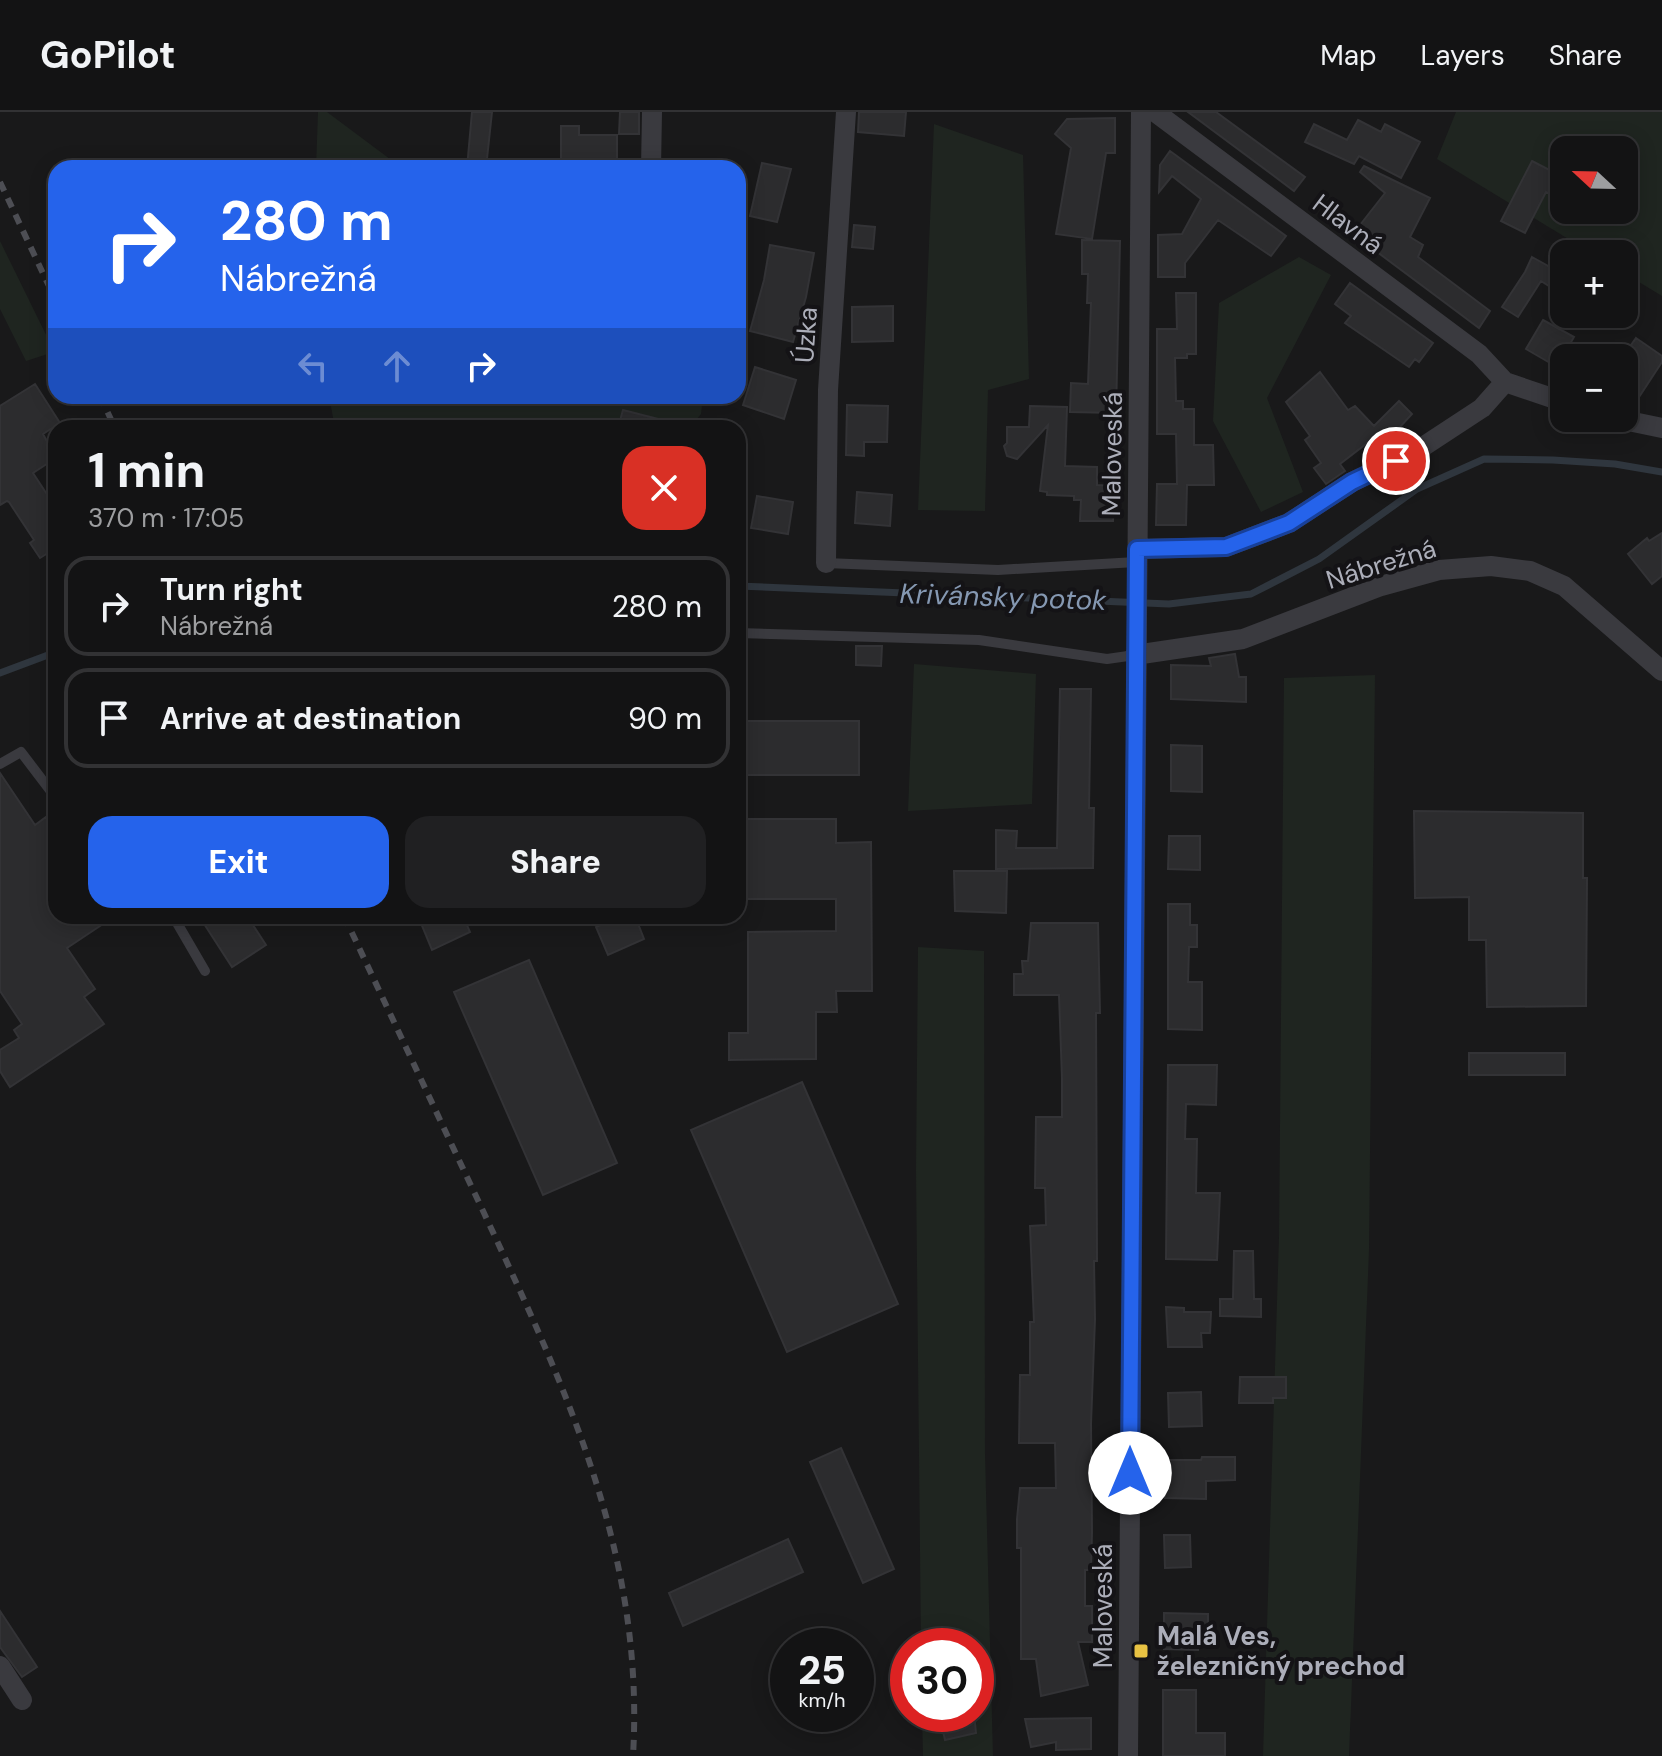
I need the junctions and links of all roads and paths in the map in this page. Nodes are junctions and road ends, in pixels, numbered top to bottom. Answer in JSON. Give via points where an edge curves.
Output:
{"nodes":[{"id":1,"x":652,"y":112,"type":"edge"},
{"id":2,"x":846,"y":112,"type":"edge"},
{"id":3,"x":1141,"y":112,"type":"edge"},
{"id":4,"x":1155,"y":112,"type":"edge"},
{"id":5,"x":651,"y":160,"type":"edge"},
{"id":6,"x":1505,"y":382,"type":"junction"},
{"id":7,"x":1550,"y":397,"type":"edge"},
{"id":8,"x":1638,"y":423,"type":"edge"},
{"id":9,"x":1662,"y":428,"type":"edge"},
{"id":10,"x":1136,"y":562,"type":"junction"},
{"id":11,"x":826,"y":563,"type":"joint"},
{"id":12,"x":746,"y":633,"type":"edge"},
{"id":13,"x":1135,"y":650,"type":"junction"},
{"id":14,"x":1662,"y":671,"type":"edge"},
{"id":15,"x":0,"y":764,"type":"edge"},
{"id":16,"x":48,"y":787,"type":"edge"},
{"id":17,"x":178,"y":924,"type":"edge"},
{"id":18,"x":205,"y":971,"type":"dead end"},
{"id":19,"x":0,"y":1666,"type":"edge"},
{"id":20,"x":22,"y":1700,"type":"dead end"},
{"id":21,"x":1128,"y":1756,"type":"edge"}],
"edges":[{"from":1,"to":5,"type":"street"},
{"from":2,"to":11,"type":"street","name":"Úzka","via":[[828,390]]},
{"from":3,"to":10,"type":"street","name":"Maloveská"},
{"from":4,"to":6,"type":"street","name":"Hlavná","via":[[1479,354]]},
{"from":6,"to":7,"type":"street"},
{"from":6,"to":10,"type":"street","via":[[1482,408],[1418,450],[1352,482],[1289,523],[1226,547]]},
{"from":8,"to":9,"type":"street"},
{"from":10,"to":11,"type":"lane","via":[[998,570]]},
{"from":10,"to":13,"type":"street","name":"Maloveská"},
{"from":12,"to":13,"type":"lane","via":[[979,640],[1107,659]]},
{"from":13,"to":14,"type":"street","name":"Nábrežná","via":[[1243,639],[1381,586],[1439,570],[1491,566],[1530,571],[1564,586]]},
{"from":13,"to":21,"type":"street","name":"Maloveská"},
{"from":15,"to":16,"type":"lane","via":[[21,752]]},
{"from":17,"to":18,"type":"lane"},
{"from":19,"to":20,"type":"street"}]}
